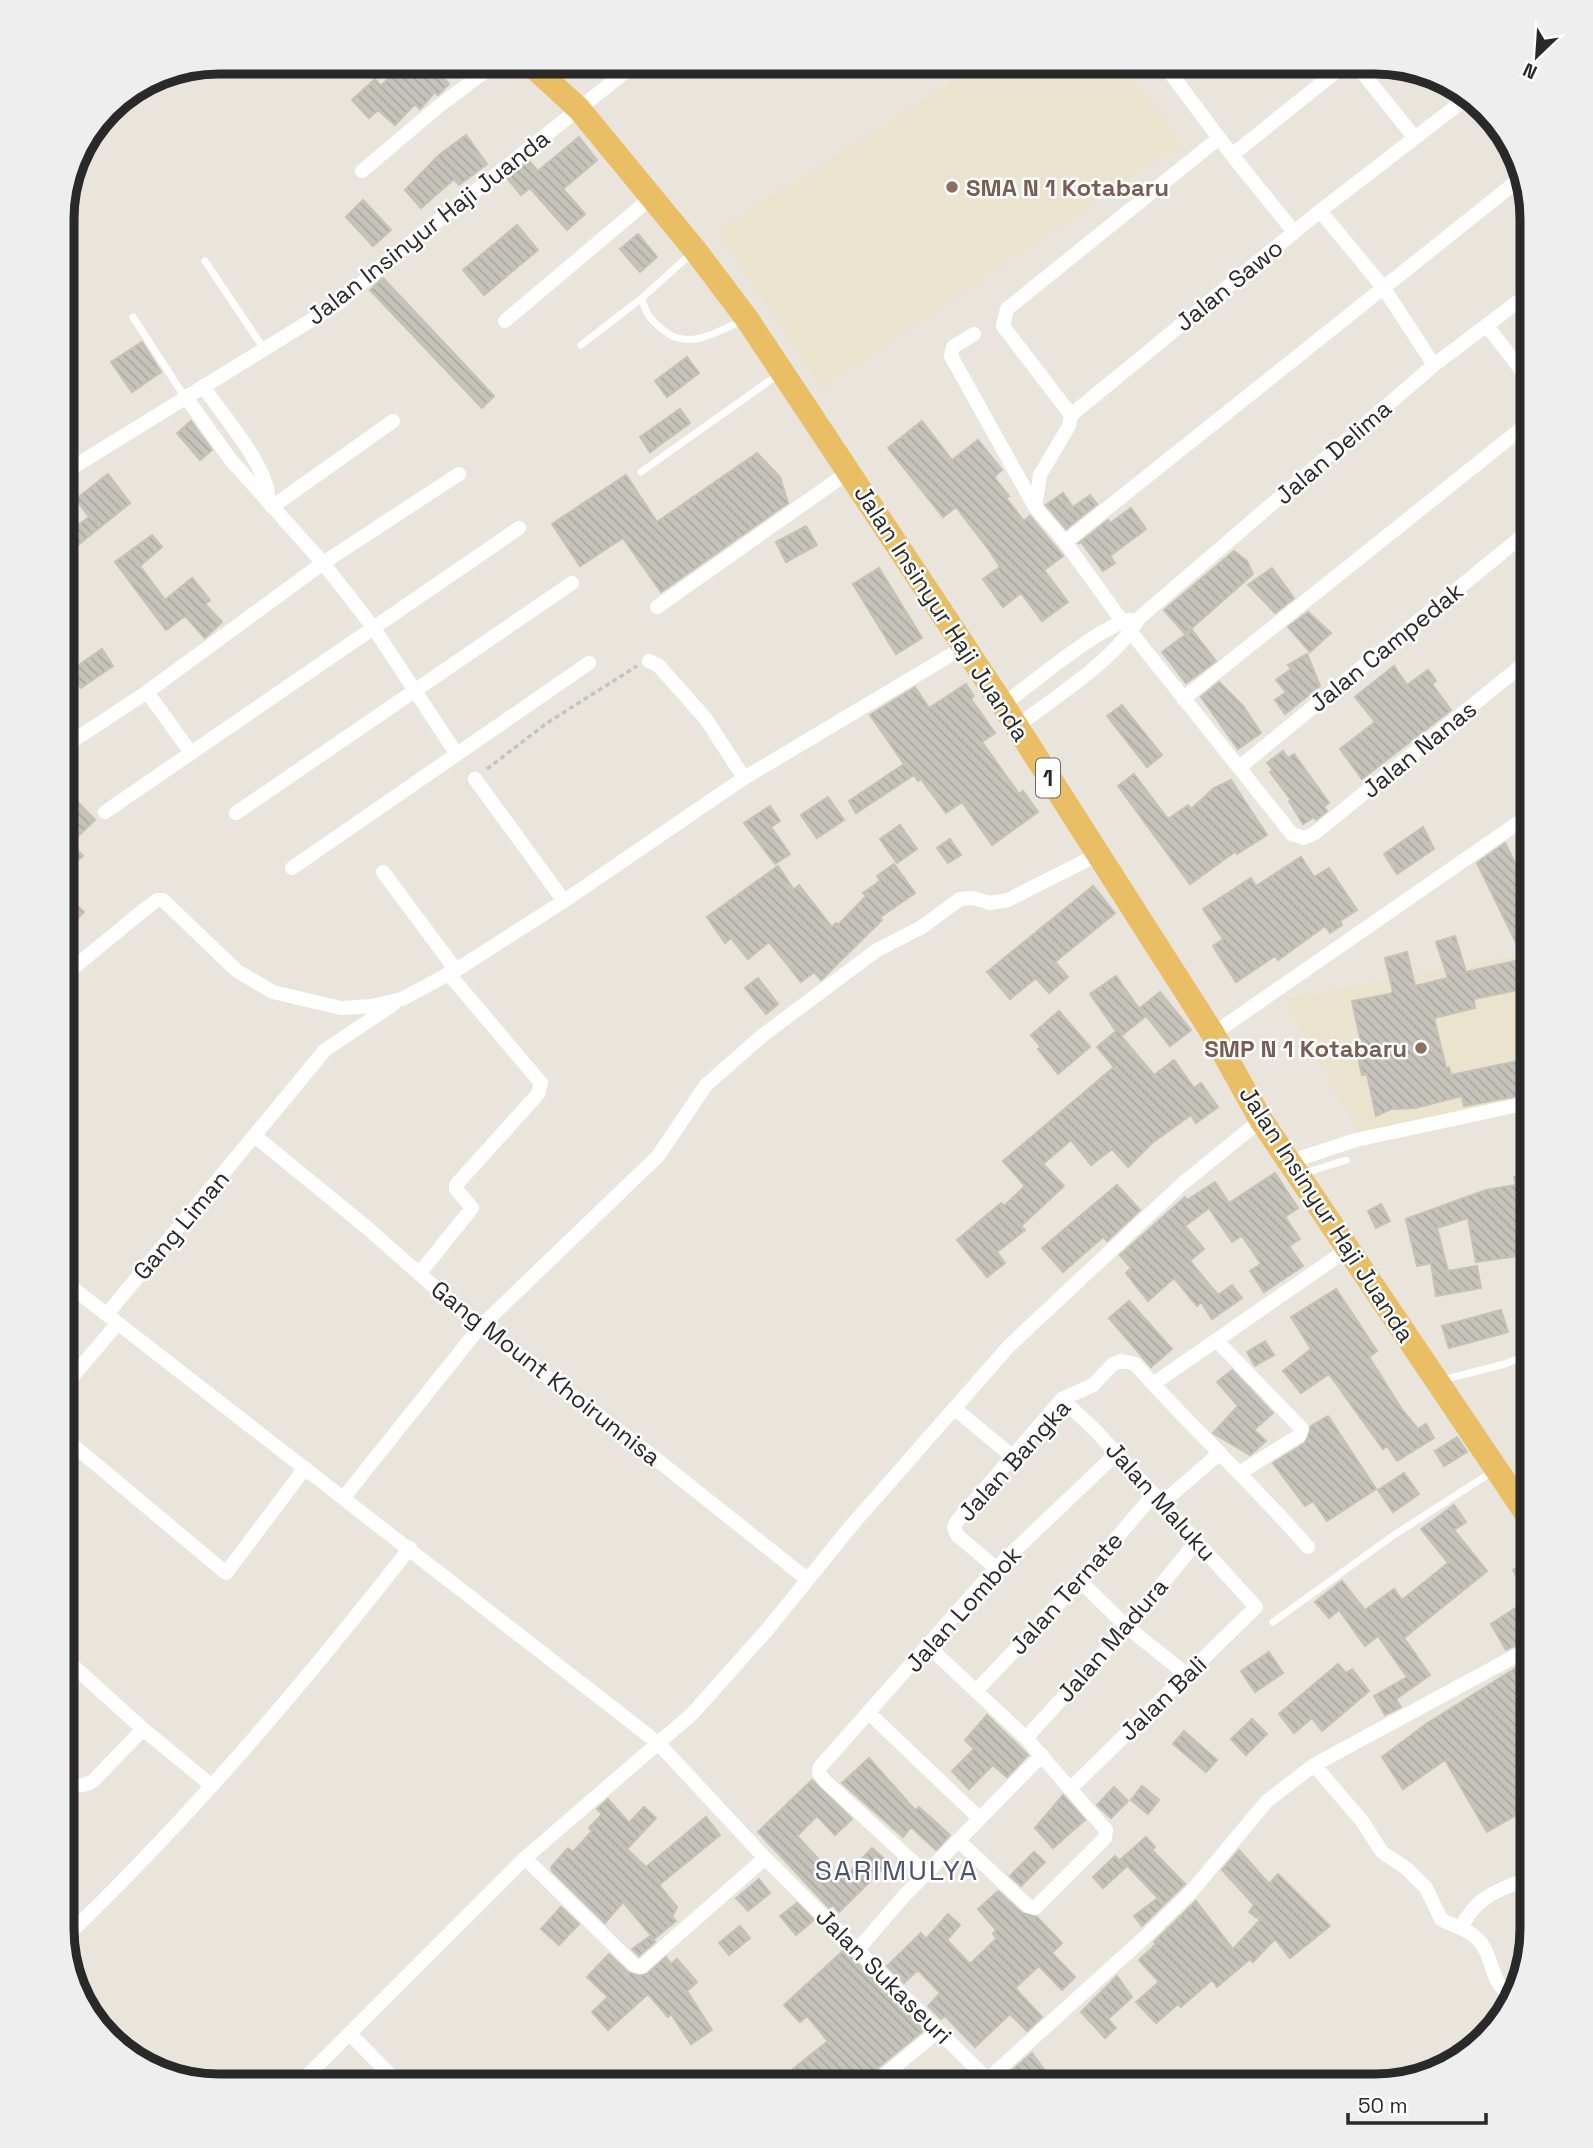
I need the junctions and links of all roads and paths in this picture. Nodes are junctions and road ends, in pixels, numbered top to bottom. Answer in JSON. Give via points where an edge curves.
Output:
{"nodes":[{"id":1,"x":482,"y":74,"type":"edge"},
{"id":2,"x":541,"y":74,"type":"edge"},
{"id":3,"x":622,"y":74,"type":"edge"},
{"id":4,"x":1172,"y":74,"type":"edge"},
{"id":5,"x":1180,"y":74,"type":"edge"},
{"id":6,"x":1333,"y":74,"type":"edge"},
{"id":7,"x":1364,"y":74,"type":"edge"},
{"id":8,"x":1175,"y":78,"type":"junction"},
{"id":9,"x":1461,"y":102,"type":"edge"},
{"id":10,"x":579,"y":108,"type":"junction"},
{"id":11,"x":1219,"y":138,"type":"junction"},
{"id":12,"x":1415,"y":138,"type":"junction"},
{"id":13,"x":1232,"y":155,"type":"junction"},
{"id":14,"x":362,"y":171,"type":"dead end"},
{"id":15,"x":1515,"y":183,"type":"edge"},
{"id":16,"x":652,"y":197,"type":"junction"},
{"id":17,"x":1320,"y":211,"type":"junction"},
{"id":18,"x":1294,"y":232,"type":"junction"},
{"id":19,"x":695,"y":250,"type":"junction"},
{"id":20,"x":205,"y":261,"type":"dead end"},
{"id":21,"x":1383,"y":288,"type":"junction"},
{"id":22,"x":642,"y":298,"type":"junction"},
{"id":23,"x":1520,"y":301,"type":"edge"},
{"id":24,"x":133,"y":317,"type":"dead end"},
{"id":25,"x":747,"y":319,"type":"junction"},
{"id":26,"x":505,"y":321,"type":"dead end"},
{"id":27,"x":1487,"y":327,"type":"junction"},
{"id":28,"x":974,"y":334,"type":"dead end"},
{"id":29,"x":581,"y":345,"type":"dead end"},
{"id":30,"x":264,"y":349,"type":"junction"},
{"id":31,"x":1434,"y":365,"type":"junction"},
{"id":32,"x":1520,"y":369,"type":"edge"},
{"id":33,"x":782,"y":371,"type":"junction"},
{"id":34,"x":203,"y":386,"type":"junction"},
{"id":35,"x":185,"y":396,"type":"junction"},
{"id":36,"x":1071,"y":415,"type":"junction"},
{"id":37,"x":393,"y":421,"type":"dead end"},
{"id":38,"x":1520,"y":430,"type":"edge"},
{"id":39,"x":74,"y":466,"type":"edge"},
{"id":40,"x":850,"y":471,"type":"junction"},
{"id":41,"x":641,"y":472,"type":"dead end"},
{"id":42,"x":459,"y":474,"type":"dead end"},
{"id":43,"x":270,"y":504,"type":"junction"},
{"id":44,"x":1035,"y":507,"type":"junction"},
{"id":45,"x":519,"y":528,"type":"dead end"},
{"id":46,"x":1520,"y":538,"type":"edge"},
{"id":47,"x":1065,"y":542,"type":"junction"},
{"id":48,"x":323,"y":564,"type":"junction"},
{"id":49,"x":572,"y":583,"type":"dead end"},
{"id":50,"x":657,"y":607,"type":"dead end"},
{"id":51,"x":373,"y":627,"type":"junction"},
{"id":52,"x":1126,"y":627,"type":"junction"},
{"id":53,"x":964,"y":647,"type":"junction"},
{"id":54,"x":649,"y":661,"type":"joint"},
{"id":55,"x":589,"y":663,"type":"dead end"},
{"id":56,"x":1520,"y":667,"type":"edge"},
{"id":57,"x":147,"y":692,"type":"junction"},
{"id":58,"x":416,"y":693,"type":"junction"},
{"id":59,"x":1183,"y":699,"type":"junction"},
{"id":60,"x":1003,"y":705,"type":"junction"},
{"id":61,"x":1016,"y":727,"type":"junction"},
{"id":62,"x":74,"y":740,"type":"edge"},
{"id":63,"x":191,"y":753,"type":"junction"},
{"id":64,"x":456,"y":753,"type":"junction"},
{"id":65,"x":1241,"y":766,"type":"junction"},
{"id":66,"x":744,"y":778,"type":"junction"},
{"id":67,"x":475,"y":779,"type":"joint"},
{"id":68,"x":105,"y":812,"type":"dead end"},
{"id":69,"x":236,"y":813,"type":"dead end"},
{"id":70,"x":1520,"y":821,"type":"edge"},
{"id":71,"x":1097,"y":855,"type":"junction"},
{"id":72,"x":292,"y":868,"type":"dead end"},
{"id":73,"x":383,"y":872,"type":"dead end"},
{"id":74,"x":564,"y":901,"type":"junction"},
{"id":75,"x":74,"y":967,"type":"edge"},
{"id":76,"x":452,"y":972,"type":"junction"},
{"id":77,"x":402,"y":999,"type":"junction"},
{"id":78,"x":1213,"y":1034,"type":"junction"},
{"id":79,"x":1520,"y":1105,"type":"edge"},
{"id":80,"x":1261,"y":1120,"type":"junction"},
{"id":81,"x":256,"y":1137,"type":"junction"},
{"id":82,"x":1346,"y":1160,"type":"dead end"},
{"id":83,"x":1293,"y":1168,"type":"junction"},
{"id":84,"x":1348,"y":1249,"type":"junction"},
{"id":85,"x":419,"y":1274,"type":"junction"},
{"id":86,"x":74,"y":1289,"type":"edge"},
{"id":87,"x":112,"y":1319,"type":"junction"},
{"id":88,"x":480,"y":1328,"type":"junction"},
{"id":89,"x":1218,"y":1342,"type":"junction"},
{"id":90,"x":1520,"y":1358,"type":"edge"},
{"id":91,"x":74,"y":1372,"type":"edge"},
{"id":92,"x":1437,"y":1381,"type":"junction"},
{"id":93,"x":1153,"y":1384,"type":"junction"},
{"id":94,"x":1062,"y":1399,"type":"junction"},
{"id":95,"x":956,"y":1409,"type":"junction"},
{"id":96,"x":74,"y":1446,"type":"edge"},
{"id":97,"x":1117,"y":1453,"type":"junction"},
{"id":98,"x":1220,"y":1453,"type":"junction"},
{"id":99,"x":1012,"y":1456,"type":"junction"},
{"id":100,"x":305,"y":1468,"type":"junction"},
{"id":101,"x":1495,"y":1470,"type":"junction"},
{"id":102,"x":1241,"y":1472,"type":"junction"},
{"id":103,"x":1520,"y":1488,"type":"edge"},
{"id":104,"x":344,"y":1497,"type":"junction"},
{"id":105,"x":1158,"y":1499,"type":"junction"},
{"id":106,"x":1197,"y":1541,"type":"junction"},
{"id":107,"x":410,"y":1548,"type":"junction"},
{"id":108,"x":1308,"y":1548,"type":"dead end"},
{"id":109,"x":996,"y":1568,"type":"junction"},
{"id":110,"x":807,"y":1579,"type":"junction"},
{"id":111,"x":1080,"y":1581,"type":"junction"},
{"id":112,"x":1256,"y":1606,"type":"joint"},
{"id":113,"x":1273,"y":1622,"type":"dead end"},
{"id":114,"x":1127,"y":1627,"type":"junction"},
{"id":115,"x":928,"y":1646,"type":"junction"},
{"id":116,"x":1520,"y":1653,"type":"edge"},
{"id":117,"x":74,"y":1667,"type":"edge"},
{"id":118,"x":1187,"y":1675,"type":"junction"},
{"id":119,"x":977,"y":1690,"type":"junction"},
{"id":120,"x":870,"y":1714,"type":"junction"},
{"id":121,"x":143,"y":1729,"type":"junction"},
{"id":122,"x":1026,"y":1738,"type":"junction"},
{"id":123,"x":658,"y":1743,"type":"junction"},
{"id":124,"x":1042,"y":1755,"type":"junction"},
{"id":125,"x":1314,"y":1765,"type":"junction"},
{"id":126,"x":74,"y":1786,"type":"edge"},
{"id":127,"x":212,"y":1786,"type":"junction"},
{"id":128,"x":1070,"y":1789,"type":"junction"},
{"id":129,"x":979,"y":1818,"type":"junction"},
{"id":130,"x":960,"y":1842,"type":"junction"},
{"id":131,"x":525,"y":1858,"type":"junction"},
{"id":132,"x":765,"y":1858,"type":"junction"},
{"id":133,"x":926,"y":1874,"type":"junction"},
{"id":134,"x":1520,"y":1882,"type":"edge"},
{"id":135,"x":1462,"y":1926,"type":"junction"},
{"id":136,"x":74,"y":1929,"type":"edge"},
{"id":137,"x":859,"y":1948,"type":"junction"},
{"id":138,"x":1505,"y":1991,"type":"edge"},
{"id":139,"x":938,"y":2031,"type":"junction"},
{"id":140,"x":351,"y":2035,"type":"junction"},
{"id":141,"x":310,"y":2074,"type":"edge"},
{"id":142,"x":388,"y":2074,"type":"edge"},
{"id":143,"x":886,"y":2074,"type":"edge"},
{"id":144,"x":983,"y":2074,"type":"edge"},
{"id":145,"x":1001,"y":2074,"type":"edge"}],
"edges":[{"from":1,"to":14,"type":"street"},
{"from":2,"to":10,"type":"highway","name":"Jalan Insinyur Haji Juanda","number":"1"},
{"from":3,"to":10,"type":"street"},
{"from":4,"to":8,"type":"street"},
{"from":5,"to":8,"type":"street"},
{"from":6,"to":13,"type":"street"},
{"from":7,"to":12,"type":"street"},
{"from":8,"to":11,"type":"street"},
{"from":9,"to":12,"type":"street","name":"Jalan Sawo"},
{"from":10,"to":16,"type":"highway","name":"Jalan Insinyur Haji Juanda","number":"1"},
{"from":10,"to":30,"type":"street","name":"Jalan Insinyur Haji Juanda","via":[[339,303]]},
{"from":11,"to":13,"type":"street"},
{"from":11,"to":36,"type":"street","via":[[1007,309],[1003,326]]},
{"from":12,"to":17,"type":"street","name":"Jalan Sawo"},
{"from":13,"to":18,"type":"street"},
{"from":15,"to":21,"type":"street"},
{"from":16,"to":19,"type":"highway","name":"Jalan Insinyur Haji Juanda","number":"1"},
{"from":16,"to":26,"type":"street"},
{"from":17,"to":18,"type":"street","name":"Jalan Sawo"},
{"from":17,"to":21,"type":"street"},
{"from":18,"to":36,"type":"street","name":"Jalan Sawo"},
{"from":19,"to":22,"type":"lane"},
{"from":19,"to":25,"type":"highway","name":"Jalan Insinyur Haji Juanda","number":"1"},
{"from":20,"to":30,"type":"lane"},
{"from":21,"to":31,"type":"street"},
{"from":21,"to":47,"type":"street"},
{"from":22,"to":25,"type":"lane","via":[[646,315],[672,338],[689,341]]},
{"from":22,"to":29,"type":"lane"},
{"from":23,"to":27,"type":"street","name":"Jalan Delima"},
{"from":24,"to":35,"type":"lane"},
{"from":25,"to":33,"type":"highway","name":"Jalan Insinyur Haji Juanda","number":"1"},
{"from":27,"to":31,"type":"street","name":"Jalan Delima"},
{"from":27,"to":32,"type":"street"},
{"from":28,"to":44,"type":"street","via":[[953,347],[951,356]]},
{"from":30,"to":34,"type":"street","name":"Jalan Insinyur Haji Juanda"},
{"from":31,"to":52,"type":"street","name":"Jalan Delima"},
{"from":33,"to":40,"type":"highway","name":"Jalan Insinyur Haji Juanda","number":"1"},
{"from":33,"to":41,"type":"lane"},
{"from":34,"to":35,"type":"street","name":"Jalan Insinyur Haji Juanda"},
{"from":34,"to":43,"type":"street","via":[[260,470]]},
{"from":35,"to":39,"type":"street","name":"Jalan Insinyur Haji Juanda"},
{"from":35,"to":43,"type":"street","via":[[230,459]]},
{"from":36,"to":44,"type":"street","name":"Jalan Sawo","via":[[1041,475]]},
{"from":37,"to":43,"type":"street"},
{"from":38,"to":59,"type":"street"},
{"from":40,"to":50,"type":"street"},
{"from":40,"to":53,"type":"highway","name":"Jalan Insinyur Haji Juanda","number":"1"},
{"from":42,"to":48,"type":"street"},
{"from":43,"to":48,"type":"street"},
{"from":44,"to":47,"type":"street"},
{"from":45,"to":51,"type":"street"},
{"from":46,"to":65,"type":"street","name":"Jalan Campedak"},
{"from":47,"to":52,"type":"street"},
{"from":48,"to":51,"type":"street"},
{"from":48,"to":57,"type":"street"},
{"from":49,"to":58,"type":"street"},
{"from":51,"to":58,"type":"street"},
{"from":51,"to":63,"type":"street"},
{"from":52,"to":59,"type":"street"},
{"from":52,"to":60,"type":"street","via":[[1086,643]]},
{"from":52,"to":61,"type":"street","name":"Jalan Delima","via":[[1106,657]]},
{"from":53,"to":60,"type":"highway","name":"Jalan Insinyur Haji Juanda","number":"1"},
{"from":53,"to":66,"type":"street"},
{"from":54,"to":66,"type":"street","via":[[658,665],[706,719]]},
{"from":54,"to":67,"type":"path","via":[[547,723]]},
{"from":55,"to":64,"type":"street"},
{"from":56,"to":65,"type":"street","name":"Jalan Nanas","via":[[1304,838],[1286,828]]},
{"from":57,"to":62,"type":"street"},
{"from":57,"to":63,"type":"street"},
{"from":58,"to":64,"type":"street"},
{"from":58,"to":69,"type":"street"},
{"from":59,"to":65,"type":"street"},
{"from":60,"to":61,"type":"highway","name":"Jalan Insinyur Haji Juanda","number":"1"},
{"from":61,"to":71,"type":"highway","name":"Jalan Insinyur Haji Juanda","number":"1"},
{"from":63,"to":68,"type":"street"},
{"from":64,"to":72,"type":"street"},
{"from":66,"to":74,"type":"street"},
{"from":67,"to":74,"type":"street"},
{"from":70,"to":78,"type":"street"},
{"from":71,"to":78,"type":"highway","name":"Jalan Insinyur Haji Juanda","number":"1"},
{"from":71,"to":88,"type":"street","via":[[1007,900],[960,899],[922,927],[877,950],[796,1009],[706,1085],[658,1156]]},
{"from":73,"to":76,"type":"street"},
{"from":74,"to":76,"type":"street"},
{"from":75,"to":77,"type":"street","via":[[145,909],[163,900],[237,971],[273,992],[341,1008]]},
{"from":76,"to":77,"type":"street"},
{"from":76,"to":85,"type":"street","via":[[538,1077],[541,1089],[456,1185],[471,1211]]},
{"from":77,"to":81,"type":"street","name":"Gang Liman","via":[[325,1050]]},
{"from":78,"to":80,"type":"highway","name":"Jalan Insinyur Haji Juanda","number":"1"},
{"from":79,"to":83,"type":"street","via":[[1356,1140]]},
{"from":80,"to":83,"type":"highway","name":"Jalan Insinyur Haji Juanda","number":"1"},
{"from":80,"to":95,"type":"street","via":[[1182,1184],[1019,1336]]},
{"from":81,"to":85,"type":"street","name":"Gang Mount Khoirunnisa"},
{"from":81,"to":87,"type":"street","name":"Gang Liman"},
{"from":82,"to":83,"type":"lane"},
{"from":83,"to":84,"type":"highway","name":"Jalan Insinyur Haji Juanda","number":"1"},
{"from":84,"to":89,"type":"street"},
{"from":84,"to":92,"type":"highway","name":"Jalan Insinyur Haji Juanda","number":"1"},
{"from":85,"to":88,"type":"street","name":"Gang Mount Khoirunnisa"},
{"from":86,"to":87,"type":"street","name":"Jalan Sukaseuri"},
{"from":87,"to":91,"type":"street","name":"Gang Liman"},
{"from":87,"to":100,"type":"street","name":"Jalan Sukaseuri"},
{"from":88,"to":104,"type":"street"},
{"from":88,"to":110,"type":"street","name":"Gang Mount Khoirunnisa","via":[[646,1451]]},
{"from":89,"to":93,"type":"street"},
{"from":89,"to":102,"type":"street","via":[[1302,1429],[1300,1435]]},
{"from":90,"to":92,"type":"lane"},
{"from":92,"to":101,"type":"highway","name":"Jalan Insinyur Haji Juanda","number":"1"},
{"from":93,"to":94,"type":"street","name":"Jalan Bangka","via":[[1135,1364],[1122,1361],[1093,1385]]},
{"from":93,"to":98,"type":"street"},
{"from":94,"to":97,"type":"street","name":"Jalan Maluku"},
{"from":94,"to":99,"type":"street","name":"Jalan Bangka"},
{"from":95,"to":99,"type":"street"},
{"from":95,"to":110,"type":"street"},
{"from":96,"to":100,"type":"street","via":[[226,1573]]},
{"from":97,"to":105,"type":"street","name":"Jalan Maluku"},
{"from":97,"to":109,"type":"street","name":"Jalan Lombok"},
{"from":98,"to":102,"type":"street"},
{"from":98,"to":105,"type":"street","name":"Jalan Ternate"},
{"from":99,"to":109,"type":"street","name":"Jalan Bangka","via":[[954,1527],[957,1535]]},
{"from":100,"to":104,"type":"street","name":"Jalan Sukaseuri"},
{"from":101,"to":103,"type":"highway","name":"Jalan Insinyur Haji Juanda","number":"1"},
{"from":101,"to":113,"type":"lane"},
{"from":102,"to":108,"type":"street"},
{"from":104,"to":107,"type":"street","name":"Jalan Sukaseuri"},
{"from":105,"to":106,"type":"street","name":"Jalan Maluku"},
{"from":105,"to":111,"type":"street","name":"Jalan Ternate"},
{"from":106,"to":112,"type":"street","name":"Jalan Maluku"},
{"from":106,"to":114,"type":"street","name":"Jalan Madura"},
{"from":107,"to":123,"type":"street","name":"Jalan Sukaseuri"},
{"from":107,"to":127,"type":"street","via":[[312,1673]]},
{"from":109,"to":115,"type":"street","name":"Jalan Lombok"},
{"from":110,"to":123,"type":"street","via":[[723,1681]]},
{"from":111,"to":114,"type":"street"},
{"from":111,"to":119,"type":"street","name":"Jalan Ternate"},
{"from":112,"to":118,"type":"street","name":"Jalan Bali"},
{"from":114,"to":118,"type":"street"},
{"from":114,"to":122,"type":"street","name":"Jalan Madura"},
{"from":115,"to":119,"type":"street"},
{"from":115,"to":120,"type":"street","name":"Jalan Lombok"},
{"from":116,"to":125,"type":"street"},
{"from":117,"to":121,"type":"street"},
{"from":118,"to":128,"type":"street","name":"Jalan Bali"},
{"from":119,"to":122,"type":"street"},
{"from":120,"to":129,"type":"street"},
{"from":120,"to":133,"type":"street","name":"Jalan Lombok","via":[[825,1760],[819,1773]]},
{"from":121,"to":126,"type":"street","via":[[93,1781]]},
{"from":121,"to":127,"type":"street"},
{"from":122,"to":124,"type":"street"},
{"from":123,"to":131,"type":"street"},
{"from":123,"to":132,"type":"street","name":"Jalan Sukaseuri"},
{"from":124,"to":128,"type":"street"},
{"from":124,"to":129,"type":"street"},
{"from":125,"to":135,"type":"street","via":[[1382,1852],[1426,1888],[1441,1919]]},
{"from":125,"to":145,"type":"street","via":[[1267,1801],[1191,1892]]},
{"from":127,"to":136,"type":"street"},
{"from":128,"to":130,"type":"street","via":[[1103,1824],[1105,1838],[1035,1908]]},
{"from":129,"to":130,"type":"street"},
{"from":130,"to":133,"type":"street"},
{"from":131,"to":132,"type":"street","via":[[641,1967]]},
{"from":131,"to":140,"type":"street"},
{"from":132,"to":137,"type":"street","name":"Jalan Sukaseuri"},
{"from":133,"to":137,"type":"street"},
{"from":134,"to":135,"type":"street","via":[[1480,1899]]},
{"from":135,"to":138,"type":"street","via":[[1482,1945]]},
{"from":137,"to":139,"type":"street","name":"Jalan Sukaseuri"},
{"from":139,"to":143,"type":"street"},
{"from":139,"to":144,"type":"street","name":"Jalan Sukaseuri"},
{"from":140,"to":141,"type":"street"},
{"from":140,"to":142,"type":"street"}]}
